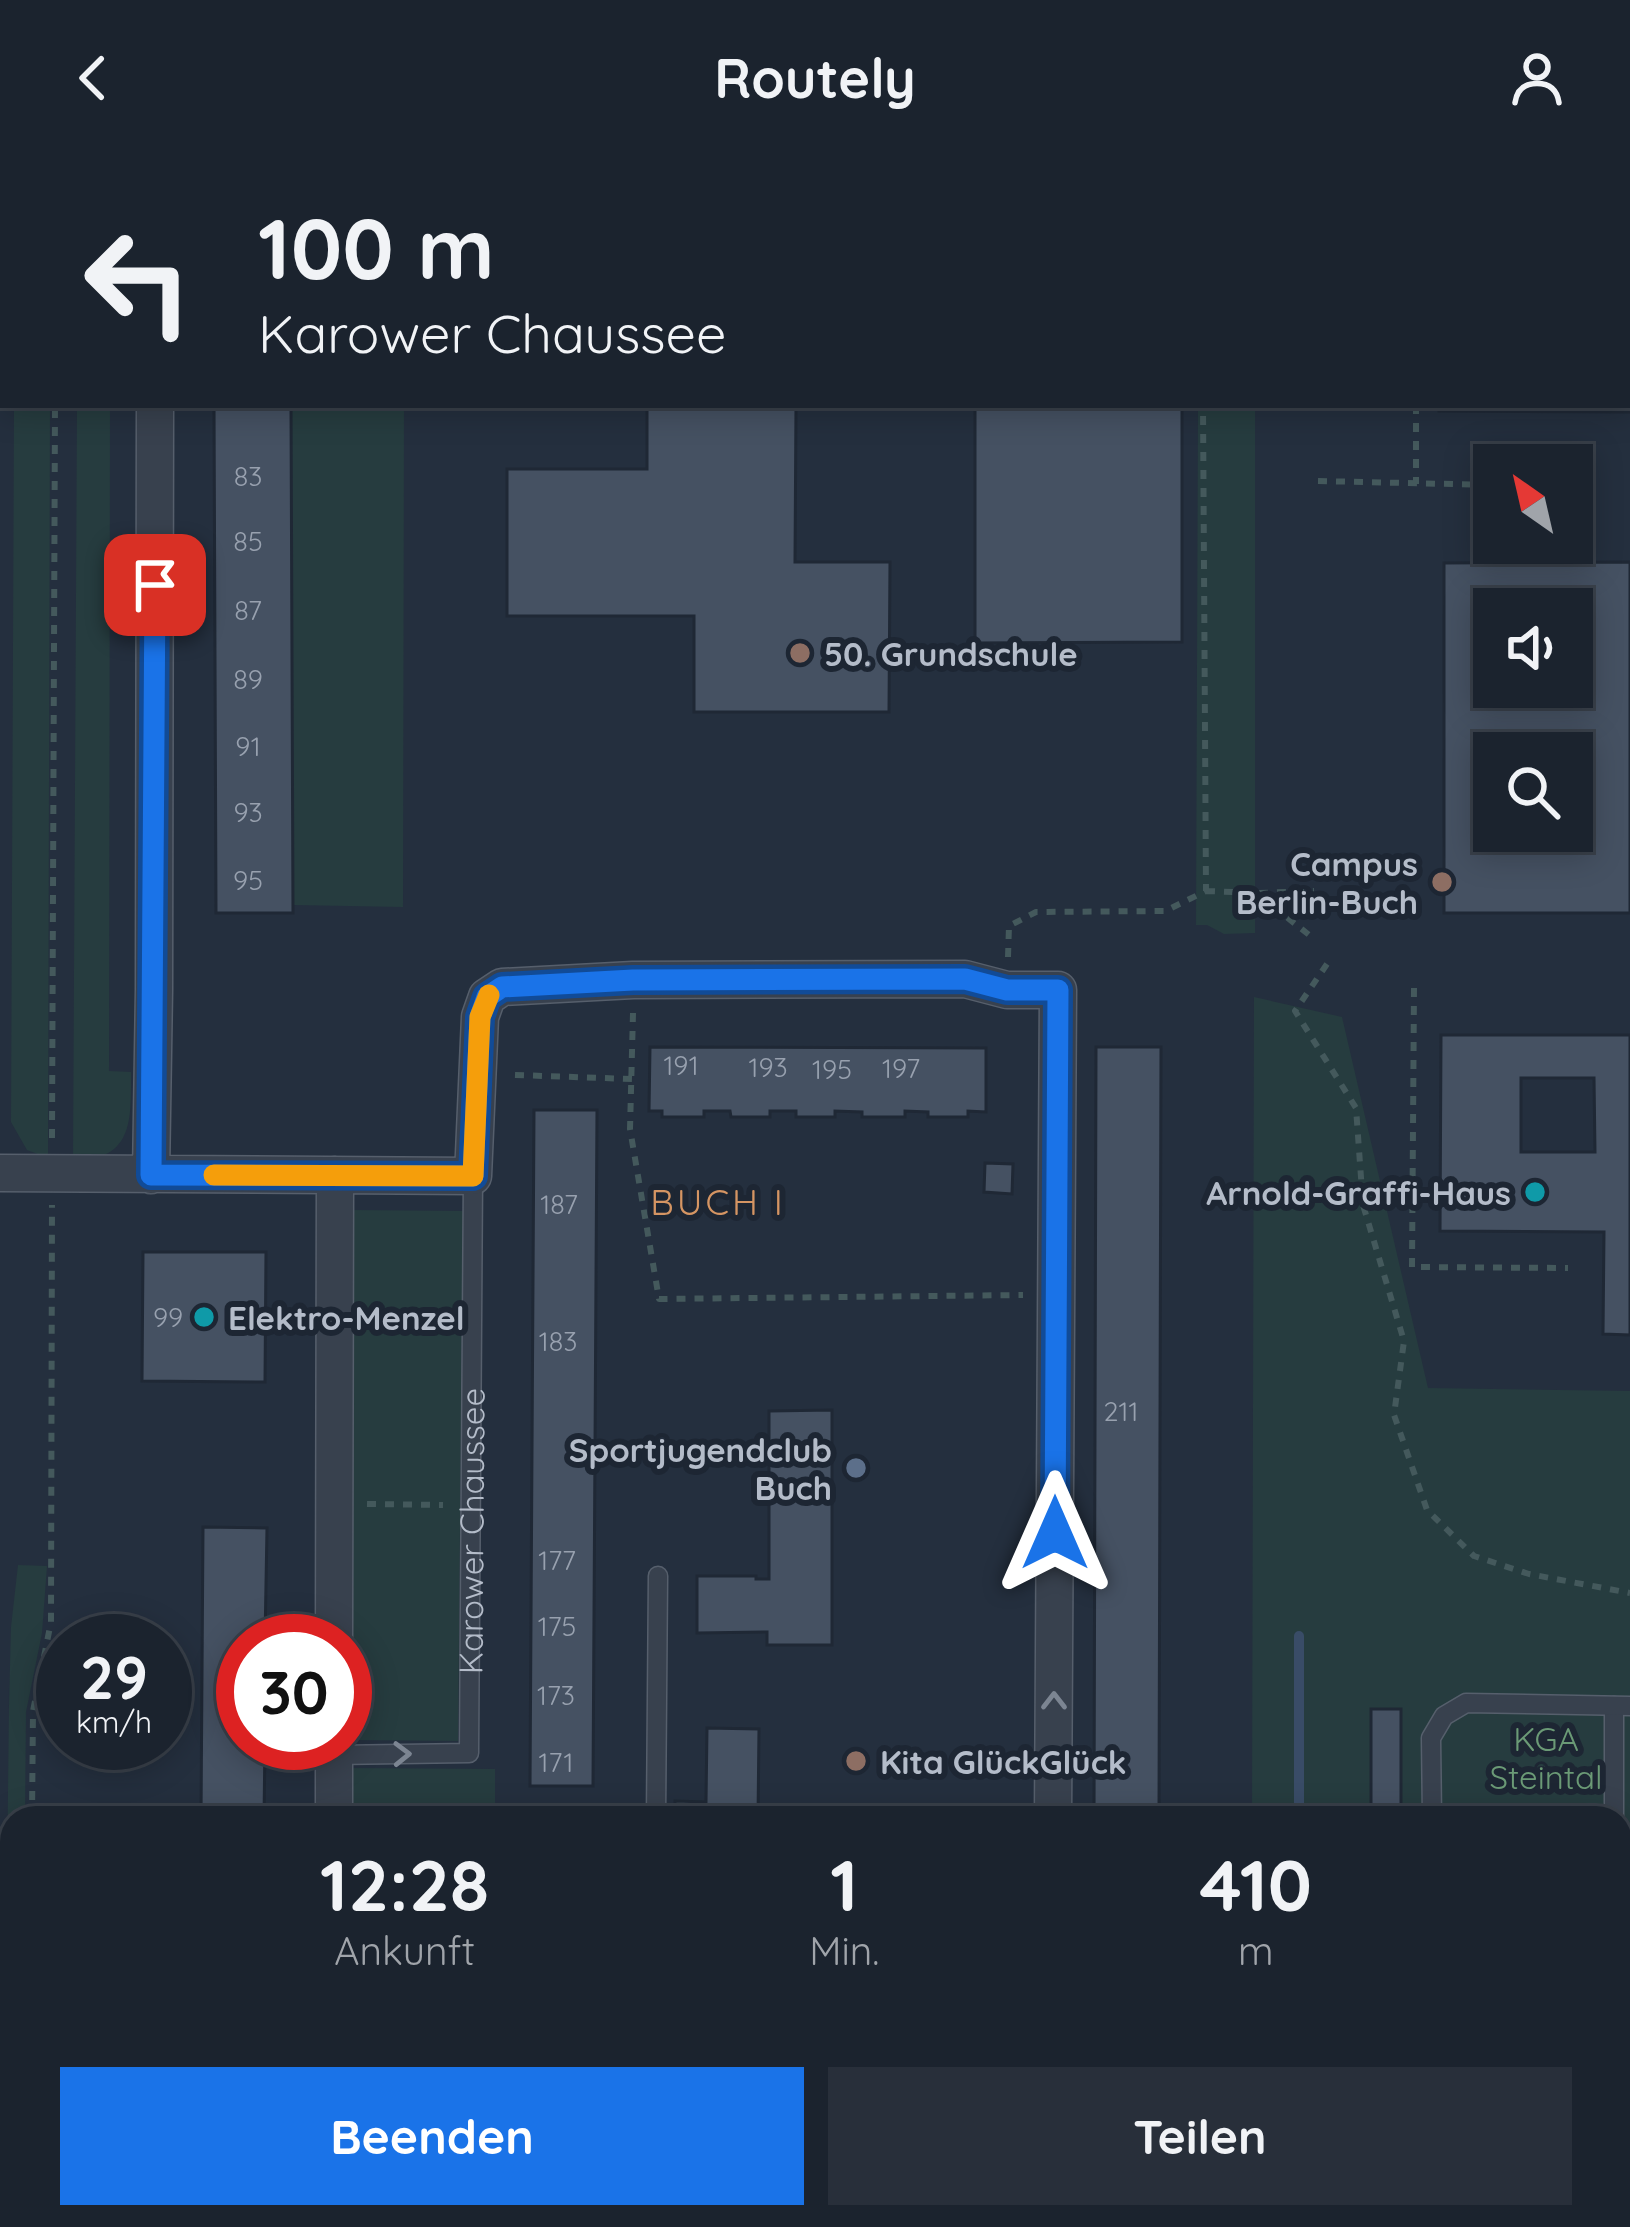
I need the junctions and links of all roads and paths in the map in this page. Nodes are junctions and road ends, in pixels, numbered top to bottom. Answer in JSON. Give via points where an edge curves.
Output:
{"nodes":[{"id":1,"x":55,"y":408,"type":"edge"},
{"id":2,"x":155,"y":408,"type":"edge"},
{"id":3,"x":1203,"y":408,"type":"edge"},
{"id":4,"x":1416,"y":408,"type":"edge"},
{"id":5,"x":1318,"y":481,"type":"dead end"},
{"id":6,"x":1417,"y":484,"type":"junction"},
{"id":7,"x":1473,"y":485,"type":"edge"},
{"id":8,"x":1206,"y":891,"type":"junction"},
{"id":9,"x":1314,"y":891,"type":"dead end"},
{"id":10,"x":1256,"y":893,"type":"junction"},
{"id":11,"x":1313,"y":938,"type":"dead end"},
{"id":12,"x":1328,"y":964,"type":"dead end"},
{"id":13,"x":633,"y":980,"type":"junction"},
{"id":14,"x":1414,"y":988,"type":"dead end"},
{"id":15,"x":1007,"y":990,"type":"junction"},
{"id":16,"x":477,"y":1074,"type":"junction"},
{"id":17,"x":632,"y":1078,"type":"junction"},
{"id":18,"x":52,"y":1172,"type":"junction"},
{"id":19,"x":0,"y":1173,"type":"edge"},
{"id":20,"x":151,"y":1175,"type":"junction"},
{"id":21,"x":335,"y":1175,"type":"junction"},
{"id":22,"x":473,"y":1176,"type":"junction"},
{"id":23,"x":1568,"y":1268,"type":"dead end"},
{"id":24,"x":1057,"y":1295,"type":"junction"},
{"id":25,"x":334,"y":1504,"type":"junction"},
{"id":26,"x":471,"y":1505,"type":"junction"},
{"id":27,"x":658,"y":1576,"type":"dead end"},
{"id":28,"x":1630,"y":1593,"type":"edge"},
{"id":29,"x":334,"y":1614,"type":"edge"},
{"id":30,"x":1622,"y":1706,"type":"edge"},
{"id":31,"x":372,"y":1750,"type":"edge"},
{"id":32,"x":334,"y":1770,"type":"edge"},
{"id":33,"x":32,"y":1806,"type":"edge"},
{"id":34,"x":334,"y":1806,"type":"edge"},
{"id":35,"x":656,"y":1806,"type":"edge"},
{"id":36,"x":1053,"y":1806,"type":"edge"},
{"id":37,"x":1432,"y":1806,"type":"edge"},
{"id":38,"x":1615,"y":1806,"type":"edge"}],
"edges":[{"from":1,"to":18,"type":"path"},
{"from":2,"to":20,"type":"street"},
{"from":3,"to":8,"type":"path"},
{"from":4,"to":6,"type":"path"},
{"from":5,"to":6,"type":"path"},
{"from":6,"to":7,"type":"path"},
{"from":8,"to":10,"type":"path"},
{"from":8,"to":15,"type":"path","via":[[1165,911],[1036,912],[1009,926]]},
{"from":9,"to":10,"type":"path"},
{"from":10,"to":11,"type":"path"},
{"from":12,"to":28,"type":"path","via":[[1295,1011],[1356,1108],[1363,1204],[1404,1341],[1394,1415],[1427,1510],[1474,1556]]},
{"from":13,"to":15,"type":"street","name":"Karower Chaussee","via":[[965,979]]},
{"from":13,"to":16,"type":"street","name":"Karower Chaussee","via":[[502,987],[487,997],[480,1017]]},
{"from":13,"to":17,"type":"path"},
{"from":14,"to":23,"type":"path","via":[[1412,1267]]},
{"from":15,"to":24,"type":"street","name":"Karower Chaussee","via":[[1058,990]]},
{"from":16,"to":17,"type":"path"},
{"from":16,"to":22,"type":"street","name":"Karower Chaussee"},
{"from":17,"to":24,"type":"path","via":[[630,1129],[659,1299]]},
{"from":18,"to":19,"type":"street"},
{"from":18,"to":20,"type":"street"},
{"from":18,"to":33,"type":"path","via":[[51,1622],[33,1711]]},
{"from":20,"to":21,"type":"street"},
{"from":21,"to":22,"type":"street"},
{"from":21,"to":25,"type":"street"},
{"from":22,"to":26,"type":"lane","name":"Karower Chaussee"},
{"from":36,"to":24,"type":"street","name":"Karower Chaussee","one_way":true},
{"from":25,"to":26,"type":"path"},
{"from":25,"to":29,"type":"street"},
{"from":31,"to":26,"type":"lane","name":"Karower Chaussee","one_way":true,"via":[[469,1753]]},
{"from":27,"to":35,"type":"lane"},
{"from":30,"to":37,"type":"lane","via":[[1466,1703],[1431,1738]]},
{"from":30,"to":38,"type":"lane"},
{"from":32,"to":34,"type":"street","name":"Karower Chaussee"}]}
